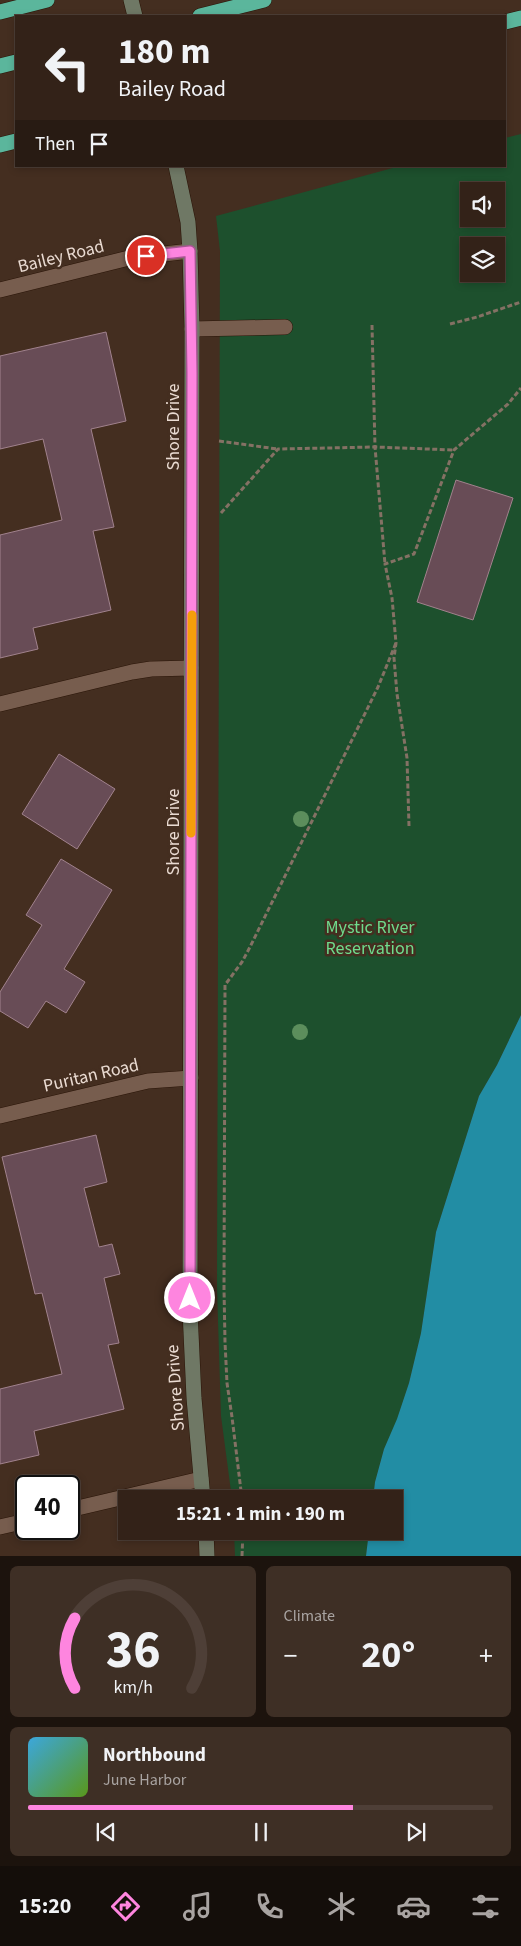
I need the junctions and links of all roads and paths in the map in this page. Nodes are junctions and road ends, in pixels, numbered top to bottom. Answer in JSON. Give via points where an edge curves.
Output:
{"nodes":[{"id":1,"x":47,"y":0,"type":"edge"},
{"id":2,"x":131,"y":0,"type":"edge"},
{"id":3,"x":264,"y":0,"type":"edge"},
{"id":4,"x":0,"y":12,"type":"edge"},
{"id":5,"x":207,"y":14,"type":"edge"},
{"id":6,"x":135,"y":15,"type":"edge"},
{"id":7,"x":521,"y":18,"type":"edge"},
{"id":8,"x":506,"y":22,"type":"edge"},
{"id":9,"x":15,"y":62,"type":"edge"},
{"id":10,"x":0,"y":66,"type":"edge"},
{"id":11,"x":15,"y":142,"type":"edge"},
{"id":12,"x":0,"y":145,"type":"edge"},
{"id":13,"x":176,"y":167,"type":"edge"},
{"id":14,"x":190,"y":251,"type":"junction"},
{"id":15,"x":0,"y":290,"type":"edge"},
{"id":16,"x":521,"y":302,"type":"edge"},
{"id":17,"x":450,"y":324,"type":"dead end"},
{"id":18,"x":372,"y":326,"type":"dead end"},
{"id":19,"x":285,"y":327,"type":"dead end"},
{"id":20,"x":192,"y":329,"type":"junction"},
{"id":21,"x":521,"y":388,"type":"edge"},
{"id":22,"x":218,"y":441,"type":"dead end"},
{"id":23,"x":375,"y":447,"type":"junction"},
{"id":24,"x":278,"y":449,"type":"junction"},
{"id":25,"x":454,"y":450,"type":"junction"},
{"id":26,"x":219,"y":515,"type":"dead end"},
{"id":27,"x":385,"y":564,"type":"junction"},
{"id":28,"x":396,"y":643,"type":"junction"},
{"id":29,"x":192,"y":668,"type":"junction"},
{"id":30,"x":0,"y":704,"type":"edge"},
{"id":31,"x":409,"y":826,"type":"dead end"},
{"id":32,"x":191,"y":1078,"type":"junction"},
{"id":33,"x":0,"y":1116,"type":"edge"},
{"id":34,"x":201,"y":1478,"type":"junction"},
{"id":35,"x":202,"y":1490,"type":"edge"},
{"id":36,"x":241,"y":1490,"type":"edge"},
{"id":37,"x":80,"y":1507,"type":"edge"},
{"id":38,"x":15,"y":1524,"type":"edge"},
{"id":39,"x":0,"y":1527,"type":"edge"},
{"id":40,"x":206,"y":1540,"type":"edge"},
{"id":41,"x":243,"y":1540,"type":"edge"},
{"id":42,"x":207,"y":1556,"type":"edge"},
{"id":43,"x":242,"y":1556,"type":"edge"}],
"edges":[{"from":1,"to":4,"type":"highway"},
{"from":2,"to":6,"type":"street"},
{"from":3,"to":5,"type":"highway"},
{"from":7,"to":8,"type":"highway"},
{"from":9,"to":10,"type":"highway"},
{"from":11,"to":12,"type":"highway"},
{"from":13,"to":14,"type":"street","name":"Shore Drive","via":[[188,222]]},
{"from":14,"to":15,"type":"street","name":"Bailey Road","via":[[129,258]]},
{"from":14,"to":20,"type":"street","name":"Shore Drive"},
{"from":16,"to":17,"type":"path"},
{"from":18,"to":23,"type":"path"},
{"from":19,"to":20,"type":"street"},
{"from":20,"to":29,"type":"street","name":"Shore Drive"},
{"from":21,"to":25,"type":"path","via":[[508,404]]},
{"from":22,"to":24,"type":"path"},
{"from":23,"to":24,"type":"path"},
{"from":23,"to":25,"type":"path"},
{"from":23,"to":27,"type":"path"},
{"from":24,"to":26,"type":"path"},
{"from":25,"to":27,"type":"path","via":[[414,554]]},
{"from":27,"to":28,"type":"path"},
{"from":28,"to":31,"type":"path","via":[[396,694],[407,758]]},
{"from":28,"to":36,"type":"path","via":[[378,687],[250,947],[225,985],[226,1383]]},
{"from":29,"to":30,"type":"street","via":[[132,672]]},
{"from":29,"to":32,"type":"street","name":"Shore Drive"},
{"from":32,"to":33,"type":"street","name":"Puritan Road","via":[[148,1081]]},
{"from":32,"to":34,"type":"street","name":"Shore Drive","via":[[190,1312]]},
{"from":34,"to":35,"type":"street","name":"Shore Drive"},
{"from":34,"to":37,"type":"street"},
{"from":38,"to":39,"type":"street"},
{"from":40,"to":42,"type":"street"},
{"from":41,"to":43,"type":"path"}]}
